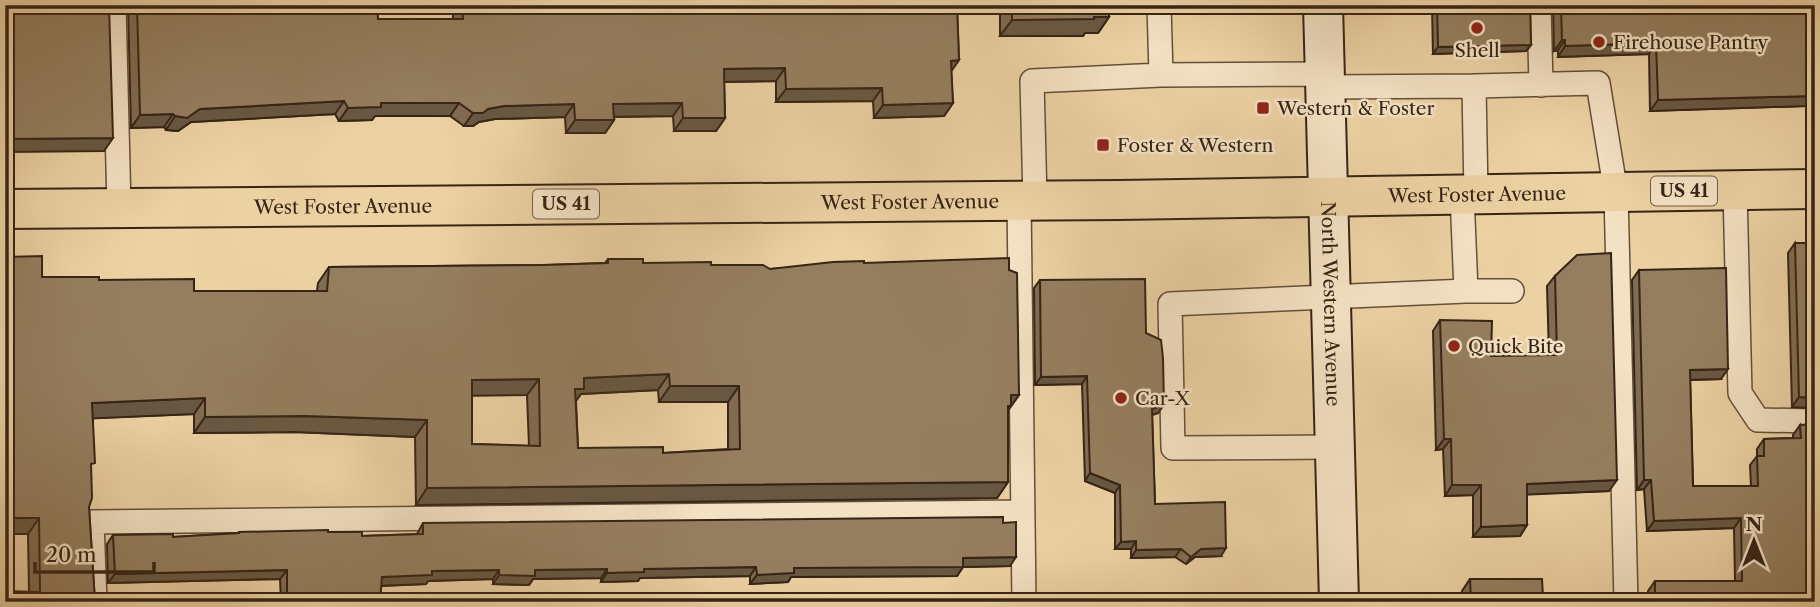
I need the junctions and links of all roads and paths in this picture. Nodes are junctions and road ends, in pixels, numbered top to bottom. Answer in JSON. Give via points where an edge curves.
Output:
{"nodes":[{"id":1,"x":114,"y":5,"type":"edge"},
{"id":2,"x":1159,"y":5,"type":"edge"},
{"id":3,"x":1323,"y":5,"type":"edge"},
{"id":4,"x":1539,"y":5,"type":"edge"},
{"id":5,"x":1161,"y":75,"type":"junction"},
{"id":6,"x":1325,"y":81,"type":"junction"},
{"id":7,"x":1541,"y":85,"type":"junction"},
{"id":8,"x":1474,"y":86,"type":"junction"},
{"id":9,"x":1815,"y":189,"type":"edge"},
{"id":10,"x":1735,"y":190,"type":"junction"},
{"id":11,"x":1616,"y":193,"type":"junction"},
{"id":12,"x":1469,"y":195,"type":"junction"},
{"id":13,"x":1328,"y":196,"type":"junction"},
{"id":14,"x":1027,"y":200,"type":"junction"},
{"id":15,"x":119,"y":208,"type":"junction"},
{"id":16,"x":5,"y":209,"type":"edge"},
{"id":17,"x":1466,"y":291,"type":"junction"},
{"id":18,"x":1512,"y":291,"type":"dead end"},
{"id":19,"x":1331,"y":298,"type":"junction"},
{"id":20,"x":1815,"y":421,"type":"edge"},
{"id":21,"x":1335,"y":447,"type":"junction"},
{"id":22,"x":1022,"y":512,"type":"junction"},
{"id":23,"x":95,"y":602,"type":"edge"},
{"id":24,"x":1024,"y":602,"type":"edge"},
{"id":25,"x":1339,"y":602,"type":"edge"},
{"id":26,"x":1626,"y":602,"type":"edge"}],
"edges":[{"from":1,"to":15,"type":"lane"},
{"from":2,"to":5,"type":"lane"},
{"from":3,"to":6,"type":"main road","name":"North Western Avenue"},
{"from":4,"to":7,"type":"lane"},
{"from":5,"to":6,"type":"lane"},
{"from":5,"to":14,"type":"lane","via":[[1032,80]]},
{"from":6,"to":8,"type":"lane"},
{"from":6,"to":13,"type":"main road","name":"North Western Avenue"},
{"from":7,"to":8,"type":"lane"},
{"from":7,"to":11,"type":"lane","via":[[1598,83]]},
{"from":8,"to":12,"type":"lane"},
{"from":9,"to":10,"type":"main road","name":"West Foster Avenue","number":"US 41"},
{"from":10,"to":11,"type":"main road","name":"West Foster Avenue","number":"US 41"},
{"from":10,"to":20,"type":"lane","via":[[1740,393],[1758,420]]},
{"from":11,"to":12,"type":"main road","name":"West Foster Avenue","number":"US 41"},
{"from":11,"to":26,"type":"lane"},
{"from":12,"to":13,"type":"main road","name":"West Foster Avenue","number":"US 41"},
{"from":12,"to":17,"type":"lane"},
{"from":13,"to":14,"type":"main road","name":"West Foster Avenue","number":"US 41"},
{"from":13,"to":19,"type":"main road","name":"North Western Avenue"},
{"from":14,"to":15,"type":"main road","name":"West Foster Avenue","number":"US 41"},
{"from":14,"to":22,"type":"lane"},
{"from":15,"to":16,"type":"main road","name":"West Foster Avenue","number":"US 41"},
{"from":17,"to":18,"type":"lane"},
{"from":17,"to":19,"type":"lane"},
{"from":19,"to":21,"type":"main road","name":"North Western Avenue"},
{"from":19,"to":21,"type":"lane","via":[[1170,304],[1173,448]]},
{"from":21,"to":25,"type":"main road","name":"North Western Avenue"},
{"from":22,"to":23,"type":"lane","via":[[92,522]]},
{"from":22,"to":24,"type":"lane"}]}
